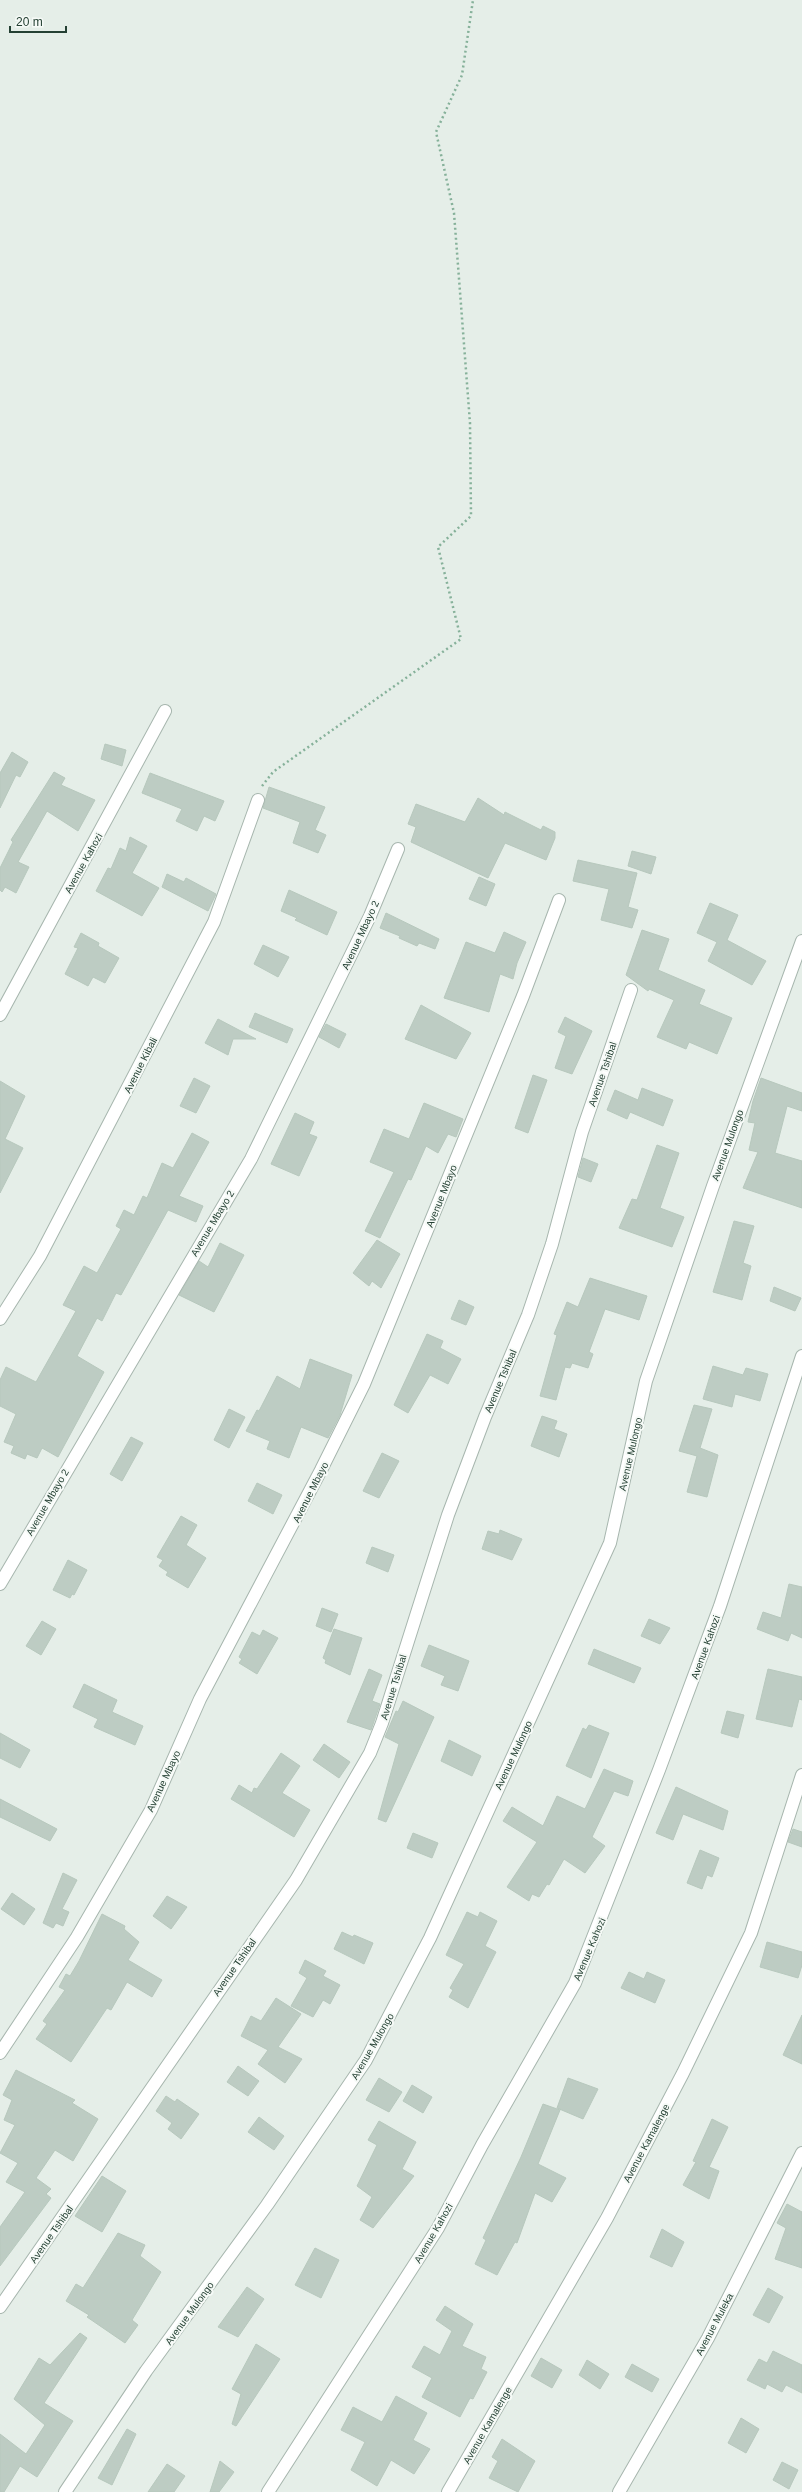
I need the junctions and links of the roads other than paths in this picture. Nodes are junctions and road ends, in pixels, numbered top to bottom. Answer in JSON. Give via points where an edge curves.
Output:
{"nodes":[{"id":1,"x":165,"y":711,"type":"dead end"},
{"id":2,"x":258,"y":800,"type":"road end"},
{"id":3,"x":398,"y":849,"type":"dead end"},
{"id":4,"x":559,"y":900,"type":"dead end"},
{"id":5,"x":802,"y":941,"type":"edge"},
{"id":6,"x":631,"y":990,"type":"dead end"},
{"id":7,"x":0,"y":1015,"type":"edge"},
{"id":8,"x":0,"y":1319,"type":"edge"},
{"id":9,"x":802,"y":1356,"type":"edge"},
{"id":10,"x":0,"y":1584,"type":"edge"},
{"id":11,"x":802,"y":1775,"type":"edge"},
{"id":12,"x":0,"y":2053,"type":"edge"},
{"id":13,"x":802,"y":2153,"type":"edge"},
{"id":14,"x":0,"y":2307,"type":"edge"},
{"id":15,"x":66,"y":2492,"type":"edge"},
{"id":16,"x":268,"y":2492,"type":"edge"},
{"id":17,"x":448,"y":2492,"type":"edge"},
{"id":18,"x":619,"y":2492,"type":"edge"}],
"edges":[{"from":1,"to":7,"type":"street","name":"Avenue Kahozi"},
{"from":2,"to":8,"type":"street","name":"Avenue Kibali","via":[[214,922],[40,1256]]},
{"from":3,"to":10,"type":"street","name":"Avenue Mbayo 2","via":[[370,916],[251,1159]]},
{"from":4,"to":12,"type":"street","name":"Avenue Mbayo","via":[[361,1390],[200,1700],[151,1810],[77,1937]]},
{"from":5,"to":15,"type":"street","name":"Avenue Mulongo","via":[[712,1186],[646,1381],[610,1543],[430,1938],[366,2060],[267,2205],[146,2371]]},
{"from":6,"to":14,"type":"street","name":"Avenue Tshibal","via":[[582,1132],[552,1244],[528,1315],[485,1417],[448,1515],[382,1723],[370,1753],[296,1880]]},
{"from":9,"to":16,"type":"street","name":"Avenue Kahozi","via":[[720,1606],[651,1792],[575,1983],[482,2144],[438,2228]]},
{"from":11,"to":17,"type":"street","name":"Avenue Kamalenge","via":[[751,1933],[683,2074],[607,2218]]},
{"from":13,"to":18,"type":"street","name":"Avenue Muleka","via":[[708,2338]]}]}
